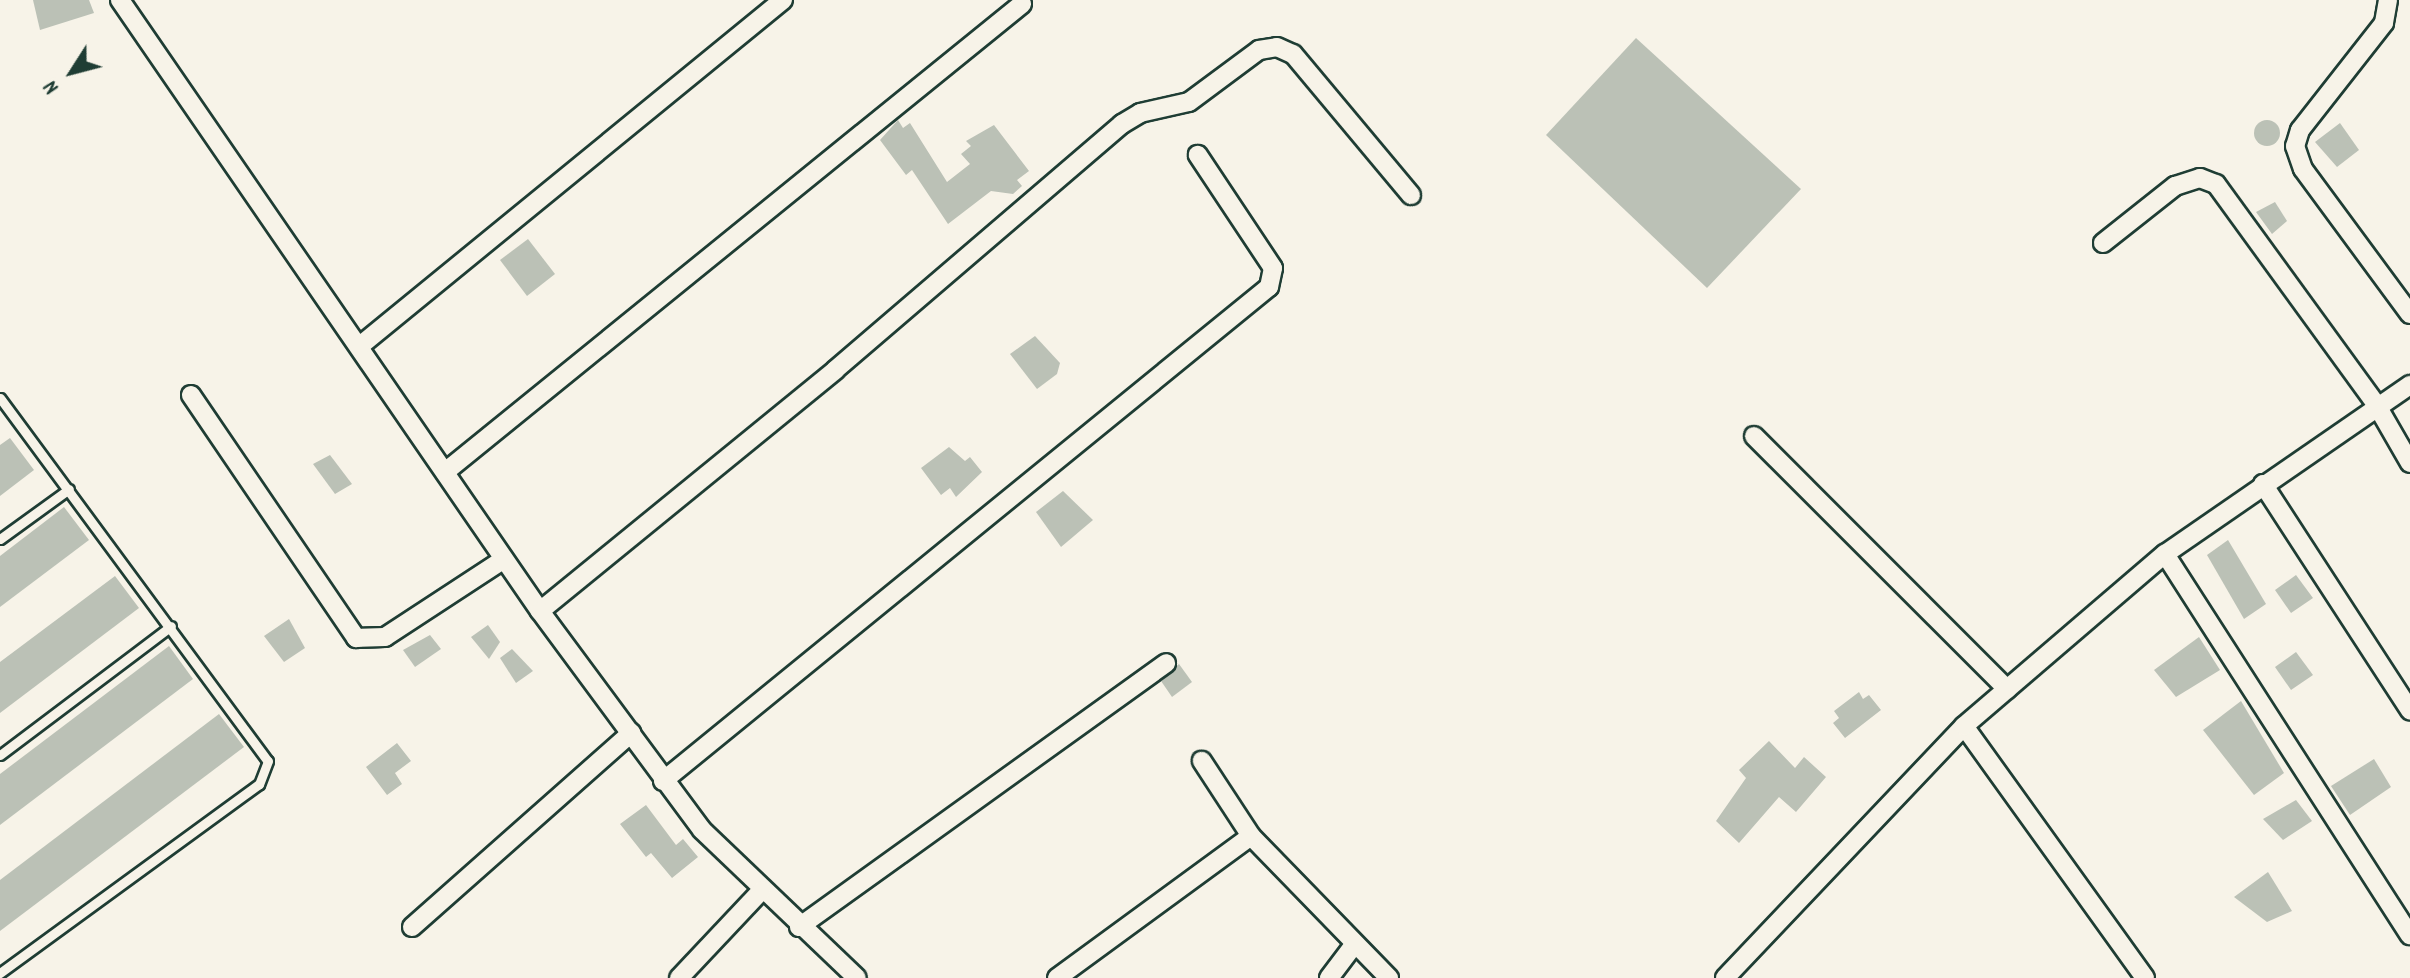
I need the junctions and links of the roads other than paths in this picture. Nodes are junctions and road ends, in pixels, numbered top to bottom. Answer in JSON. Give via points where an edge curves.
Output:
{"nodes":[{"id":1,"x":120,"y":0,"type":"edge"},
{"id":2,"x":783,"y":0,"type":"edge"},
{"id":3,"x":2388,"y":0,"type":"edge"},
{"id":4,"x":1022,"y":4,"type":"dead end"},
{"id":5,"x":1198,"y":155,"type":"dead end"},
{"id":6,"x":1411,"y":195,"type":"dead end"},
{"id":7,"x":2103,"y":243,"type":"dead end"},
{"id":8,"x":2410,"y":314,"type":"edge"},
{"id":9,"x":361,"y":345,"type":"junction"},
{"id":10,"x":2410,"y":385,"type":"edge"},
{"id":11,"x":191,"y":395,"type":"dead end"},
{"id":12,"x":0,"y":398,"type":"edge"},
{"id":13,"x":2376,"y":404,"type":"junction"},
{"id":14,"x":1754,"y":436,"type":"dead end"},
{"id":15,"x":2410,"y":463,"type":"edge"},
{"id":16,"x":445,"y":472,"type":"junction"},
{"id":17,"x":2263,"y":484,"type":"junction"},
{"id":18,"x":69,"y":489,"type":"junction"},
{"id":19,"x":0,"y":539,"type":"edge"},
{"id":20,"x":2165,"y":554,"type":"junction"},
{"id":21,"x":504,"y":559,"type":"junction"},
{"id":22,"x":540,"y":611,"type":"junction"},
{"id":23,"x":171,"y":626,"type":"junction"},
{"id":24,"x":1166,"y":663,"type":"dead end"},
{"id":25,"x":2007,"y":689,"type":"junction"},
{"id":26,"x":2410,"y":710,"type":"edge"},
{"id":27,"x":1964,"y":726,"type":"junction"},
{"id":28,"x":631,"y":733,"type":"junction"},
{"id":29,"x":0,"y":755,"type":"edge"},
{"id":30,"x":1202,"y":761,"type":"dead end"},
{"id":31,"x":663,"y":781,"type":"junction"},
{"id":32,"x":1251,"y":836,"type":"junction"},
{"id":33,"x":761,"y":891,"type":"junction"},
{"id":34,"x":412,"y":927,"type":"dead end"},
{"id":35,"x":799,"y":927,"type":"junction"},
{"id":36,"x":2410,"y":935,"type":"edge"},
{"id":37,"x":1354,"y":945,"type":"junction"},
{"id":38,"x":0,"y":973,"type":"edge"},
{"id":39,"x":679,"y":978,"type":"edge"},
{"id":40,"x":857,"y":978,"type":"edge"},
{"id":41,"x":1057,"y":978,"type":"edge"},
{"id":42,"x":1329,"y":978,"type":"edge"},
{"id":43,"x":1389,"y":978,"type":"edge"},
{"id":44,"x":1725,"y":978,"type":"edge"},
{"id":45,"x":2145,"y":978,"type":"edge"}],
"edges":[{"from":1,"to":9,"type":"street"},
{"from":2,"to":9,"type":"street"},
{"from":3,"to":8,"type":"street","via":[[2384,23],[2300,130],[2295,146],[2303,169]]},
{"from":4,"to":16,"type":"street"},
{"from":5,"to":31,"type":"street","via":[[1273,268],[1269,287]]},
{"from":6,"to":22,"type":"street","via":[[1293,54],[1277,47],[1259,50],[1201,96],[1122,124],[835,370]]},
{"from":7,"to":13,"type":"street","via":[[2175,186],[2200,178],[2216,184]]},
{"from":9,"to":16,"type":"street"},
{"from":10,"to":13,"type":"street"},
{"from":11,"to":21,"type":"street","via":[[356,638],[385,637]]},
{"from":12,"to":18,"type":"lane"},
{"from":13,"to":15,"type":"street"},
{"from":13,"to":17,"type":"street"},
{"from":14,"to":25,"type":"street"},
{"from":16,"to":21,"type":"street"},
{"from":17,"to":20,"type":"street"},
{"from":17,"to":26,"type":"street"},
{"from":18,"to":19,"type":"lane"},
{"from":18,"to":23,"type":"lane"},
{"from":20,"to":25,"type":"street"},
{"from":20,"to":36,"type":"street"},
{"from":21,"to":22,"type":"street"},
{"from":22,"to":28,"type":"street"},
{"from":23,"to":29,"type":"lane"},
{"from":23,"to":38,"type":"lane","via":[[264,749],[266,774]]},
{"from":24,"to":35,"type":"street"},
{"from":25,"to":27,"type":"street"},
{"from":27,"to":44,"type":"street"},
{"from":27,"to":45,"type":"street"},
{"from":28,"to":31,"type":"street"},
{"from":28,"to":34,"type":"street"},
{"from":30,"to":32,"type":"street"},
{"from":31,"to":33,"type":"street"},
{"from":32,"to":37,"type":"street"},
{"from":32,"to":41,"type":"street"},
{"from":33,"to":35,"type":"street"},
{"from":33,"to":39,"type":"street"},
{"from":35,"to":40,"type":"street"},
{"from":37,"to":42,"type":"street"},
{"from":37,"to":43,"type":"street"}]}
